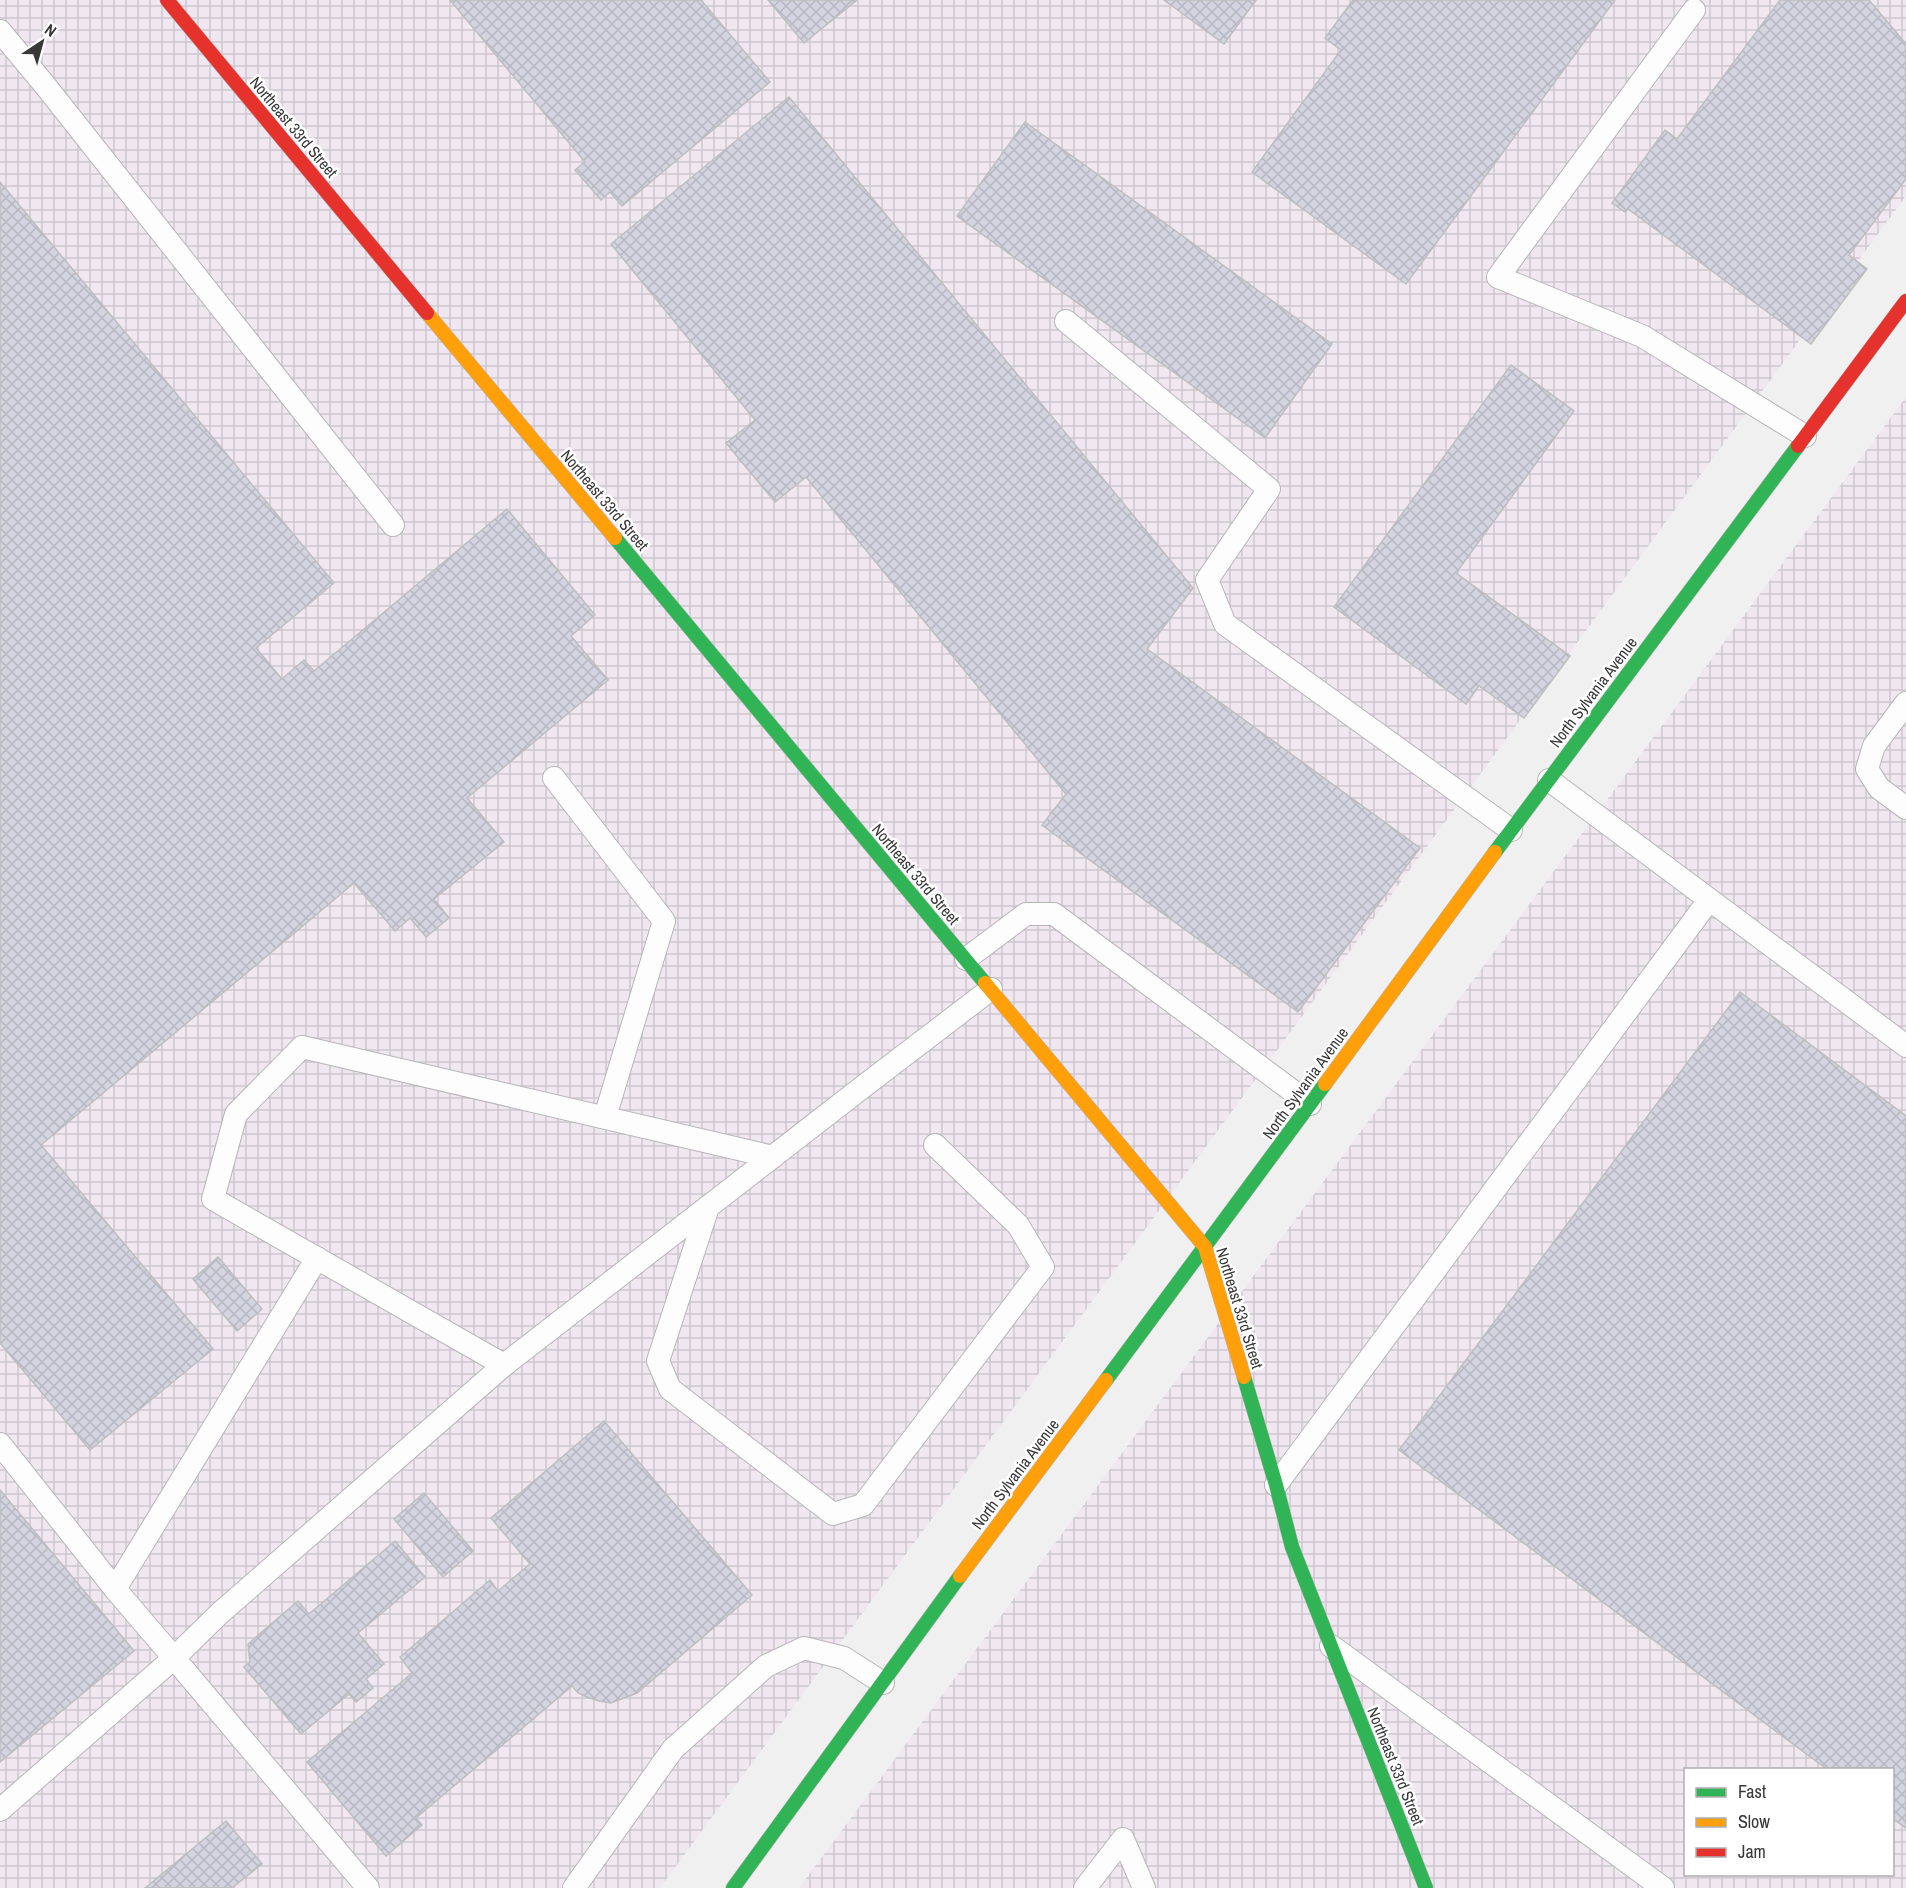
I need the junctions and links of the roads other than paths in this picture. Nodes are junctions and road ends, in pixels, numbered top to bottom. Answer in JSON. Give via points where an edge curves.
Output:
{"nodes":[{"id":1,"x":167,"y":0,"type":"edge"},
{"id":2,"x":1694,"y":10,"type":"dead end"},
{"id":3,"x":0,"y":31,"type":"edge"},
{"id":4,"x":1906,"y":301,"type":"edge"},
{"id":5,"x":1066,"y":321,"type":"dead end"},
{"id":6,"x":1805,"y":436,"type":"junction"},
{"id":7,"x":393,"y":525,"type":"dead end"},
{"id":8,"x":1906,"y":703,"type":"edge"},
{"id":9,"x":554,"y":778,"type":"dead end"},
{"id":10,"x":1549,"y":780,"type":"junction"},
{"id":11,"x":1906,"y":808,"type":"edge"},
{"id":12,"x":1511,"y":830,"type":"junction"},
{"id":13,"x":1709,"y":900,"type":"junction"},
{"id":14,"x":966,"y":960,"type":"junction"},
{"id":15,"x":991,"y":989,"type":"junction"},
{"id":16,"x":1906,"y":1047,"type":"edge"},
{"id":17,"x":1310,"y":1104,"type":"junction"},
{"id":18,"x":605,"y":1117,"type":"junction"},
{"id":19,"x":935,"y":1145,"type":"dead end"},
{"id":20,"x":773,"y":1157,"type":"junction"},
{"id":21,"x":708,"y":1207,"type":"junction"},
{"id":22,"x":1205,"y":1247,"type":"junction"},
{"id":23,"x":316,"y":1258,"type":"junction"},
{"id":24,"x":504,"y":1365,"type":"junction"},
{"id":25,"x":0,"y":1444,"type":"edge"},
{"id":26,"x":1276,"y":1485,"type":"junction"},
{"id":27,"x":115,"y":1589,"type":"junction"},
{"id":28,"x":1330,"y":1645,"type":"junction"},
{"id":29,"x":174,"y":1658,"type":"junction"},
{"id":30,"x":883,"y":1683,"type":"junction"},
{"id":31,"x":0,"y":1810,"type":"edge"},
{"id":32,"x":368,"y":1888,"type":"edge"},
{"id":33,"x":574,"y":1888,"type":"edge"},
{"id":34,"x":733,"y":1888,"type":"edge"},
{"id":35,"x":1085,"y":1888,"type":"edge"},
{"id":36,"x":1144,"y":1888,"type":"edge"},
{"id":37,"x":1426,"y":1888,"type":"edge"},
{"id":38,"x":1663,"y":1888,"type":"edge"}],
"edges":[{"from":1,"to":14,"type":"street","name":"Northeast 33rd Street"},
{"from":2,"to":6,"type":"lane","via":[[1498,277],[1642,336]]},
{"from":3,"to":7,"type":"lane"},
{"from":4,"to":6,"type":"street","name":"North Sylvania Avenue"},
{"from":5,"to":12,"type":"lane","via":[[1269,489],[1207,580],[1225,624]]},
{"from":6,"to":10,"type":"street","name":"North Sylvania Avenue"},
{"from":8,"to":11,"type":"lane","via":[[1874,746],[1867,770],[1879,788]]},
{"from":9,"to":18,"type":"lane","via":[[664,921]]},
{"from":10,"to":12,"type":"street","name":"North Sylvania Avenue"},
{"from":10,"to":13,"type":"lane"},
{"from":12,"to":17,"type":"street","name":"North Sylvania Avenue"},
{"from":13,"to":16,"type":"lane"},
{"from":13,"to":26,"type":"lane"},
{"from":14,"to":15,"type":"street","name":"Northeast 33rd Street"},
{"from":14,"to":17,"type":"lane","via":[[1026,914],[1054,914]]},
{"from":15,"to":20,"type":"lane"},
{"from":15,"to":22,"type":"street","name":"Northeast 33rd Street"},
{"from":17,"to":22,"type":"street","name":"North Sylvania Avenue"},
{"from":18,"to":20,"type":"lane"},
{"from":18,"to":23,"type":"lane","via":[[302,1047],[236,1114],[213,1199]]},
{"from":19,"to":21,"type":"lane","via":[[1018,1226],[1043,1267],[863,1505],[833,1514],[670,1389],[657,1361]]},
{"from":20,"to":21,"type":"lane"},
{"from":21,"to":24,"type":"lane"},
{"from":22,"to":26,"type":"street","name":"Northeast 33rd Street"},
{"from":22,"to":30,"type":"street","name":"North Sylvania Avenue"},
{"from":23,"to":24,"type":"lane"},
{"from":23,"to":27,"type":"lane"},
{"from":24,"to":29,"type":"lane","via":[[219,1614]]},
{"from":25,"to":27,"type":"lane"},
{"from":26,"to":28,"type":"street","name":"Northeast 33rd Street","via":[[1292,1547]]},
{"from":27,"to":29,"type":"lane"},
{"from":28,"to":37,"type":"street","name":"Northeast 33rd Street"},
{"from":28,"to":38,"type":"lane"},
{"from":29,"to":31,"type":"lane"},
{"from":29,"to":32,"type":"lane"},
{"from":30,"to":33,"type":"lane","via":[[844,1658],[804,1648],[766,1666],[674,1749]]},
{"from":30,"to":34,"type":"street","name":"North Sylvania Avenue"},
{"from":35,"to":36,"type":"lane","via":[[1123,1839]]}]}
